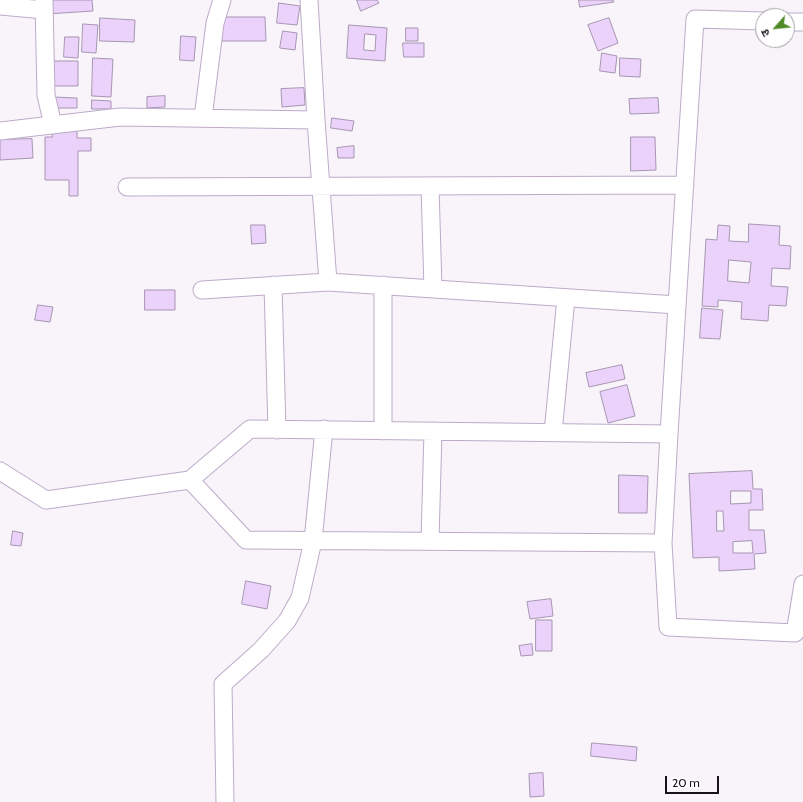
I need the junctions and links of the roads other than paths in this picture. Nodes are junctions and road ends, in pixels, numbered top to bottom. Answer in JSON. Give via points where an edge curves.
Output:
{"nodes":[{"id":1,"x":222,"y":0,"type":"edge"},
{"id":2,"x":309,"y":0,"type":"edge"},
{"id":3,"x":44,"y":5,"type":"edge"},
{"id":4,"x":0,"y":6,"type":"edge"},
{"id":5,"x":755,"y":21,"type":"edge"},
{"id":6,"x":203,"y":118,"type":"junction"},
{"id":7,"x":316,"y":120,"type":"junction"},
{"id":8,"x":53,"y":125,"type":"junction"},
{"id":9,"x":0,"y":131,"type":"edge"},
{"id":10,"x":685,"y":185,"type":"junction"},
{"id":11,"x":321,"y":186,"type":"junction"},
{"id":12,"x":430,"y":186,"type":"junction"},
{"id":13,"x":127,"y":187,"type":"dead end"},
{"id":14,"x":328,"y":282,"type":"junction"},
{"id":15,"x":273,"y":285,"type":"junction"},
{"id":16,"x":383,"y":285,"type":"junction"},
{"id":17,"x":433,"y":289,"type":"junction"},
{"id":18,"x":202,"y":290,"type":"dead end"},
{"id":19,"x":566,"y":298,"type":"junction"},
{"id":20,"x":677,"y":305,"type":"junction"},
{"id":21,"x":324,"y":429,"type":"junction"},
{"id":22,"x":277,"y":430,"type":"junction"},
{"id":23,"x":382,"y":431,"type":"junction"},
{"id":24,"x":433,"y":431,"type":"junction"},
{"id":25,"x":553,"y":433,"type":"junction"},
{"id":26,"x":669,"y":434,"type":"junction"},
{"id":27,"x":0,"y":471,"type":"edge"},
{"id":28,"x":190,"y":480,"type":"junction"},
{"id":29,"x":313,"y":541,"type":"junction"},
{"id":30,"x":430,"y":541,"type":"junction"},
{"id":31,"x":663,"y":543,"type":"junction"},
{"id":32,"x":803,"y":584,"type":"edge"},
{"id":33,"x":800,"y":620,"type":"edge"},
{"id":34,"x":225,"y":802,"type":"edge"}],
"edges":[{"from":1,"to":6,"type":"street","via":[[215,23]]},
{"from":2,"to":7,"type":"street"},
{"from":3,"to":4,"type":"street"},
{"from":3,"to":8,"type":"street","via":[[46,95]]},
{"from":5,"to":10,"type":"street","via":[[695,19]]},
{"from":6,"to":7,"type":"street"},
{"from":6,"to":8,"type":"street","via":[[120,117]]},
{"from":7,"to":11,"type":"street"},
{"from":8,"to":9,"type":"street"},
{"from":10,"to":12,"type":"street"},
{"from":10,"to":20,"type":"street"},
{"from":11,"to":12,"type":"street"},
{"from":11,"to":13,"type":"street"},
{"from":11,"to":14,"type":"street"},
{"from":12,"to":17,"type":"street"},
{"from":14,"to":15,"type":"street"},
{"from":14,"to":16,"type":"street"},
{"from":15,"to":18,"type":"street"},
{"from":15,"to":22,"type":"street"},
{"from":16,"to":17,"type":"street"},
{"from":16,"to":23,"type":"street"},
{"from":17,"to":19,"type":"street"},
{"from":19,"to":20,"type":"street"},
{"from":19,"to":25,"type":"street"},
{"from":20,"to":26,"type":"street"},
{"from":21,"to":22,"type":"street"},
{"from":21,"to":23,"type":"street"},
{"from":21,"to":29,"type":"street"},
{"from":22,"to":28,"type":"street","via":[[250,429]]},
{"from":23,"to":24,"type":"street"},
{"from":24,"to":25,"type":"street"},
{"from":24,"to":30,"type":"street"},
{"from":25,"to":26,"type":"street"},
{"from":26,"to":31,"type":"street"},
{"from":27,"to":28,"type":"street","via":[[46,500]]},
{"from":28,"to":29,"type":"street","via":[[246,540]]},
{"from":29,"to":30,"type":"street"},
{"from":29,"to":34,"type":"street","via":[[300,598],[286,621],[261,650],[223,684]]},
{"from":30,"to":31,"type":"street"},
{"from":31,"to":33,"type":"street","via":[[668,627],[795,633]]},
{"from":32,"to":33,"type":"street"}]}
